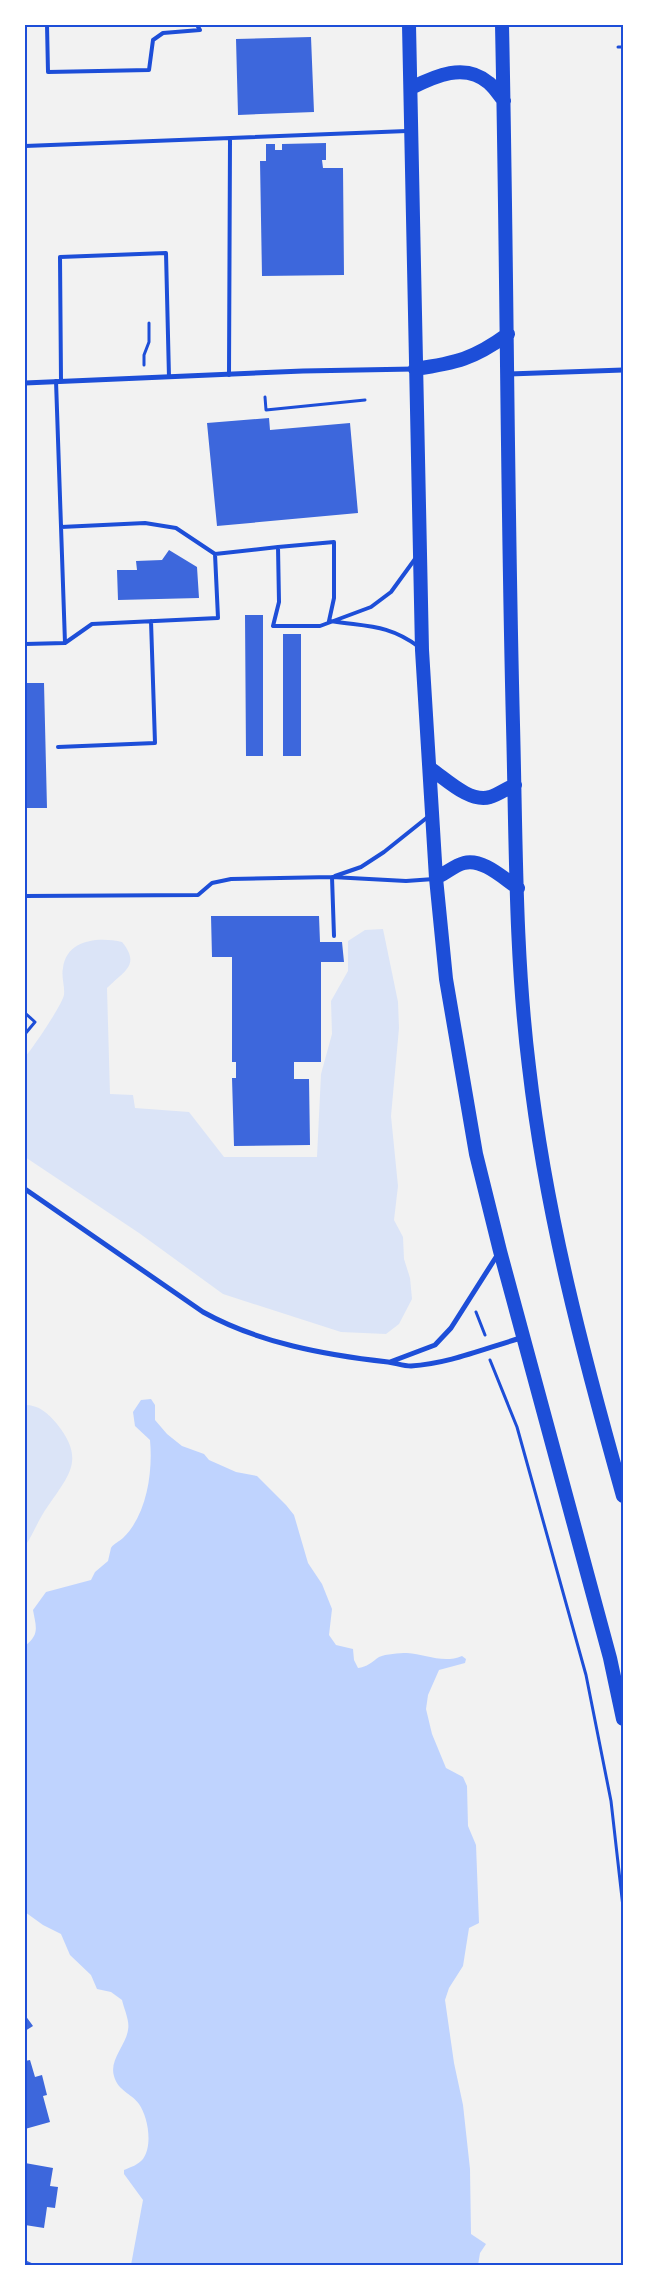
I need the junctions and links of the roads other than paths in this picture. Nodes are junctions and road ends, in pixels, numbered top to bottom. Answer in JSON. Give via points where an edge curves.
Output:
{"nodes":[{"id":1,"x":47,"y":25,"type":"edge"},
{"id":2,"x":197,"y":25,"type":"edge"},
{"id":3,"x":409,"y":25,"type":"edge"},
{"id":4,"x":502,"y":25,"type":"edge"},
{"id":5,"x":411,"y":88,"type":"junction"},
{"id":6,"x":504,"y":101,"type":"junction"},
{"id":7,"x":412,"y":131,"type":"junction"},
{"id":8,"x":230,"y":139,"type":"junction"},
{"id":9,"x":25,"y":146,"type":"edge"},
{"id":10,"x":508,"y":334,"type":"junction"},
{"id":11,"x":415,"y":369,"type":"junction"},
{"id":12,"x":623,"y":370,"type":"edge"},
{"id":13,"x":509,"y":374,"type":"junction"},
{"id":14,"x":229,"y":375,"type":"junction"},
{"id":15,"x":169,"y":377,"type":"junction"},
{"id":16,"x":58,"y":381,"type":"junction"},
{"id":17,"x":25,"y":383,"type":"edge"},
{"id":18,"x":61,"y":527,"type":"junction"},
{"id":19,"x":278,"y":547,"type":"junction"},
{"id":20,"x":419,"y":553,"type":"junction"},
{"id":21,"x":215,"y":554,"type":"junction"},
{"id":22,"x":151,"y":621,"type":"junction"},
{"id":23,"x":329,"y":621,"type":"junction"},
{"id":24,"x":65,"y":643,"type":"junction"},
{"id":25,"x":25,"y":644,"type":"edge"},
{"id":26,"x":422,"y":650,"type":"junction"},
{"id":27,"x":58,"y":747,"type":"dead end"},
{"id":28,"x":431,"y":769,"type":"junction"},
{"id":29,"x":515,"y":784,"type":"junction"},
{"id":30,"x":433,"y":813,"type":"junction"},
{"id":31,"x":332,"y":877,"type":"junction"},
{"id":32,"x":436,"y":878,"type":"junction"},
{"id":33,"x":518,"y":888,"type":"junction"},
{"id":34,"x":25,"y":896,"type":"edge"},
{"id":35,"x":334,"y":936,"type":"dead end"},
{"id":36,"x":25,"y":1189,"type":"edge"},
{"id":37,"x":500,"y":1251,"type":"junction"},
{"id":38,"x":524,"y":1337,"type":"junction"},
{"id":39,"x":390,"y":1362,"type":"junction"},
{"id":40,"x":623,"y":1496,"type":"edge"},
{"id":41,"x":623,"y":1719,"type":"edge"}],
"edges":[{"from":1,"to":2,"type":"lane","via":[[48,72],[149,70],[153,40],[163,32],[200,30]]},
{"from":3,"to":5,"type":"highway"},
{"from":4,"to":6,"type":"highway"},
{"from":5,"to":6,"type":"highway","via":[[437,75],[459,72],[488,82]]},
{"from":5,"to":7,"type":"highway"},
{"from":6,"to":10,"type":"highway"},
{"from":7,"to":8,"type":"lane"},
{"from":7,"to":11,"type":"highway"},
{"from":8,"to":9,"type":"lane"},
{"from":8,"to":14,"type":"lane"},
{"from":10,"to":11,"type":"highway","via":[[457,363]]},
{"from":10,"to":13,"type":"highway"},
{"from":11,"to":14,"type":"street"},
{"from":11,"to":20,"type":"highway"},
{"from":12,"to":13,"type":"street"},
{"from":13,"to":29,"type":"highway","via":[[509,547]]},
{"from":14,"to":15,"type":"street"},
{"from":15,"to":16,"type":"street"},
{"from":15,"to":16,"type":"lane","via":[[166,253],[70,256],[60,257]]},
{"from":16,"to":17,"type":"street"},
{"from":16,"to":18,"type":"lane"},
{"from":18,"to":21,"type":"lane","via":[[145,523],[176,528]]},
{"from":18,"to":24,"type":"lane"},
{"from":19,"to":21,"type":"lane"},
{"from":19,"to":23,"type":"lane","via":[[334,542],[334,598]]},
{"from":19,"to":23,"type":"lane","via":[[279,602],[273,626],[320,626]]},
{"from":20,"to":23,"type":"lane","via":[[391,592],[371,607]]},
{"from":20,"to":26,"type":"highway"},
{"from":21,"to":22,"type":"lane","via":[[218,618]]},
{"from":22,"to":24,"type":"lane","via":[[92,624]]},
{"from":22,"to":27,"type":"lane","via":[[155,743]]},
{"from":23,"to":26,"type":"lane","via":[[375,626],[402,635]]},
{"from":24,"to":25,"type":"lane"},
{"from":26,"to":28,"type":"highway"},
{"from":28,"to":29,"type":"highway","via":[[469,795],[479,798],[490,797]]},
{"from":28,"to":30,"type":"highway"},
{"from":29,"to":33,"type":"highway"},
{"from":30,"to":31,"type":"lane","via":[[362,867]]},
{"from":30,"to":32,"type":"highway"},
{"from":31,"to":32,"type":"lane","via":[[406,881]]},
{"from":31,"to":34,"type":"lane","via":[[231,879],[212,883],[198,895]]},
{"from":31,"to":35,"type":"lane"},
{"from":32,"to":33,"type":"highway","via":[[472,862],[481,864]]},
{"from":32,"to":37,"type":"highway","via":[[453,1023],[476,1154]]},
{"from":33,"to":40,"type":"highway","via":[[528,1066],[543,1170],[576,1325]]},
{"from":36,"to":39,"type":"street","via":[[202,1312],[228,1326],[252,1336],[356,1359]]},
{"from":37,"to":38,"type":"highway"},
{"from":37,"to":39,"type":"street","via":[[451,1328],[435,1345]]},
{"from":38,"to":39,"type":"street","via":[[436,1363],[409,1366]]},
{"from":38,"to":41,"type":"highway","via":[[610,1658]]}]}
